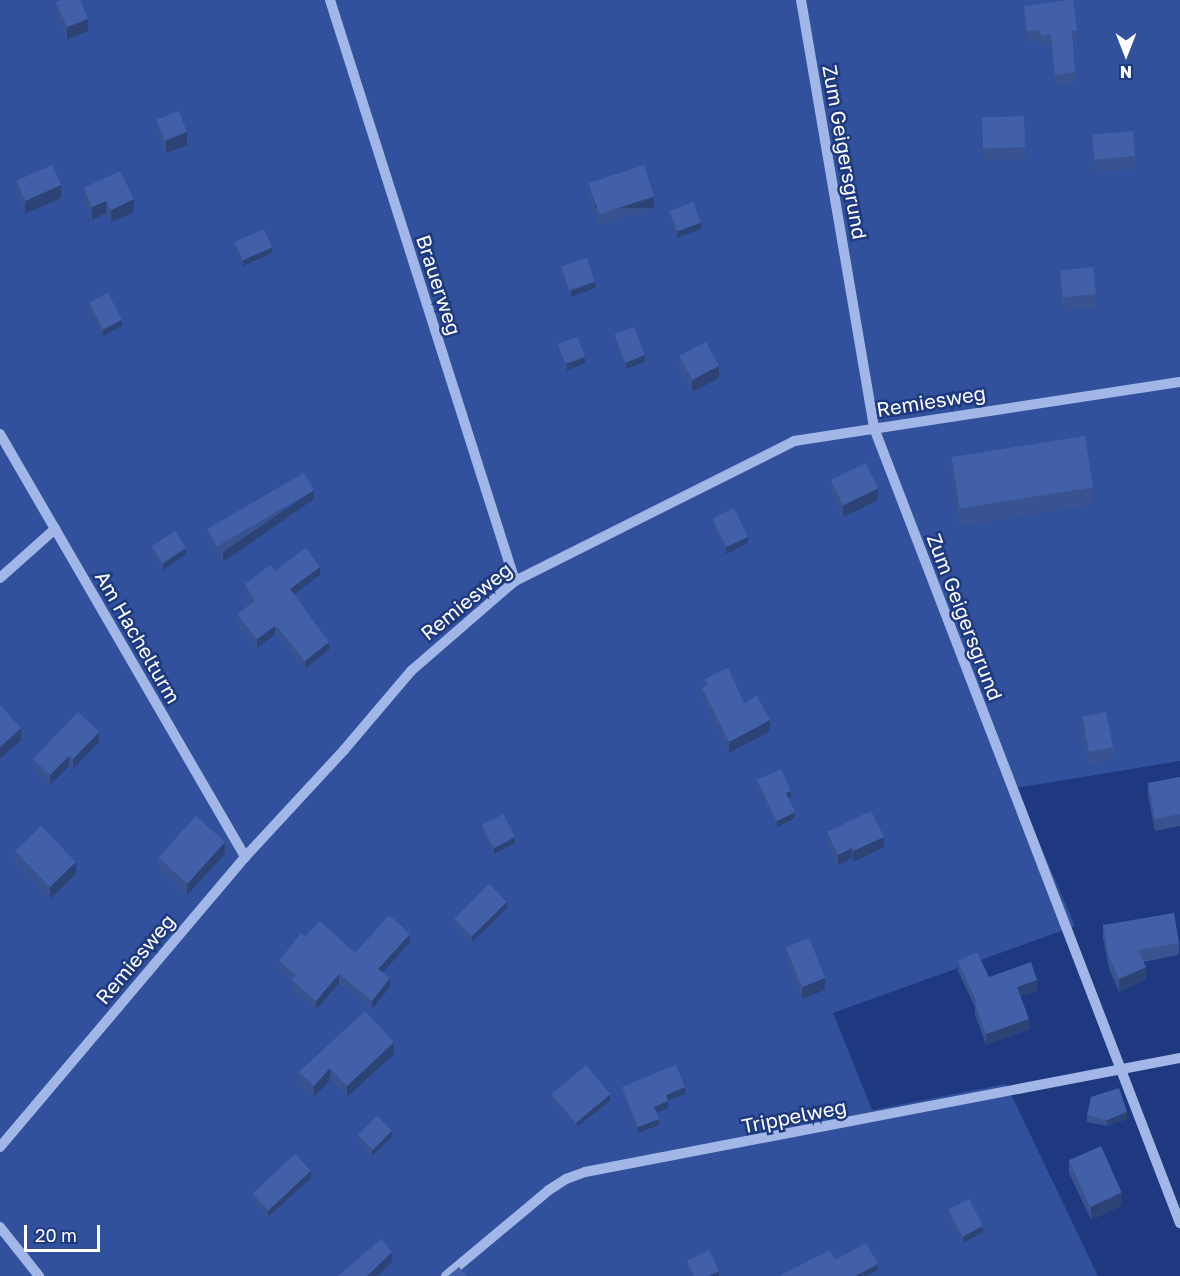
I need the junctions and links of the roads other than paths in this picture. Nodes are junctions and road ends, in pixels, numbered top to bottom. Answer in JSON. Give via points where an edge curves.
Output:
{"nodes":[{"id":1,"x":330,"y":0,"type":"edge"},
{"id":2,"x":801,"y":0,"type":"edge"},
{"id":3,"x":1180,"y":382,"type":"edge"},
{"id":4,"x":874,"y":428,"type":"junction"},
{"id":5,"x":0,"y":434,"type":"edge"},
{"id":6,"x":55,"y":530,"type":"junction"},
{"id":7,"x":0,"y":578,"type":"edge"},
{"id":8,"x":515,"y":581,"type":"junction"},
{"id":9,"x":245,"y":858,"type":"junction"},
{"id":10,"x":1180,"y":1058,"type":"edge"},
{"id":11,"x":1120,"y":1071,"type":"junction"},
{"id":12,"x":0,"y":1147,"type":"edge"},
{"id":13,"x":1180,"y":1224,"type":"edge"},
{"id":14,"x":0,"y":1227,"type":"edge"},
{"id":15,"x":39,"y":1276,"type":"edge"},
{"id":16,"x":446,"y":1276,"type":"edge"}],
"edges":[{"from":1,"to":8,"type":"lane","name":"Brauerweg"},
{"from":2,"to":4,"type":"lane","name":"Zum Geigersgrund"},
{"from":3,"to":4,"type":"lane","name":"Remiesweg"},
{"from":4,"to":8,"type":"lane","name":"Remiesweg","via":[[794,441]]},
{"from":4,"to":11,"type":"lane","name":"Zum Geigersgrund"},
{"from":5,"to":6,"type":"lane","name":"Am Hachelturm"},
{"from":6,"to":7,"type":"lane"},
{"from":6,"to":9,"type":"lane","name":"Am Hachelturm"},
{"from":8,"to":9,"type":"lane","name":"Remiesweg","via":[[411,671]]},
{"from":9,"to":12,"type":"lane","name":"Remiesweg"},
{"from":10,"to":11,"type":"lane","name":"Trippelweg"},
{"from":11,"to":13,"type":"lane","name":"Zum Geigersgrund"},
{"from":11,"to":16,"type":"lane","name":"Trippelweg","via":[[585,1172],[549,1190]]},
{"from":14,"to":15,"type":"lane"}]}
